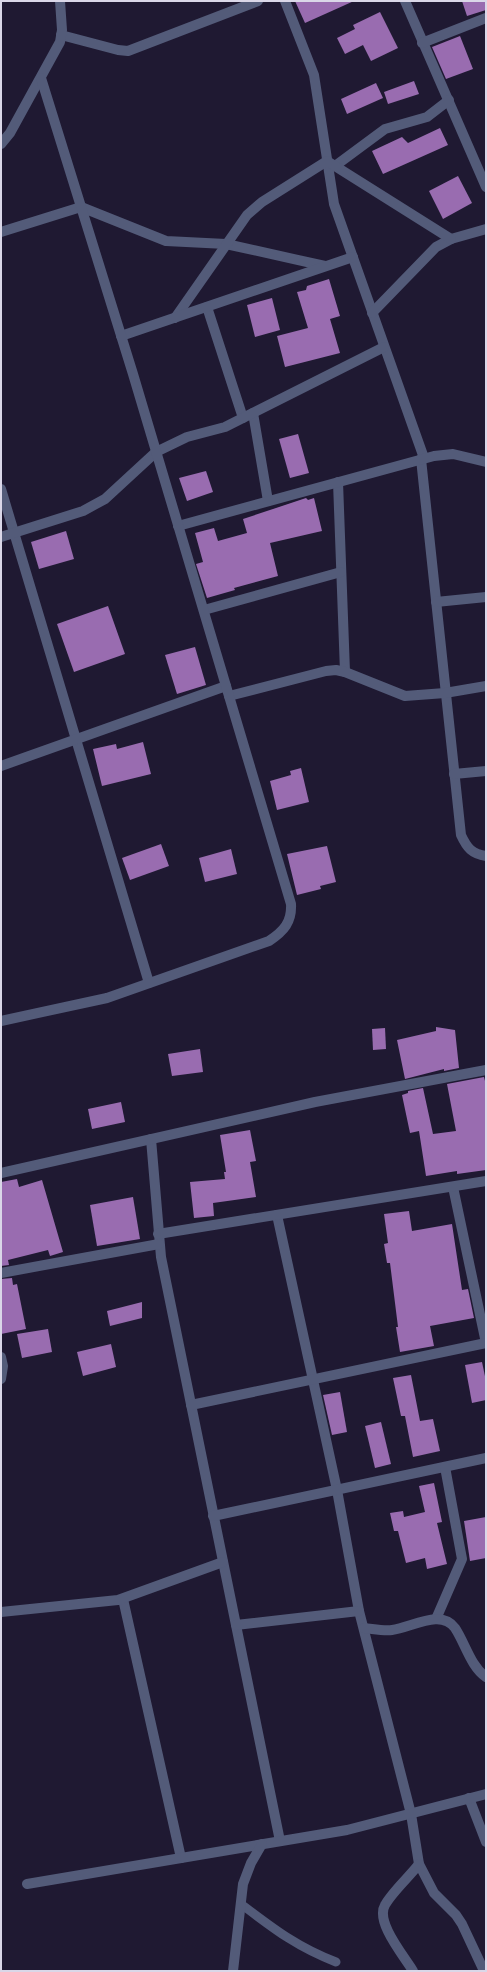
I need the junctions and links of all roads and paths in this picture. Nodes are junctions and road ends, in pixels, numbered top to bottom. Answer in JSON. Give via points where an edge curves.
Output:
{"nodes":[{"id":1,"x":60,"y":1,"type":"edge"},
{"id":2,"x":258,"y":1,"type":"edge"},
{"id":3,"x":285,"y":1,"type":"edge"},
{"id":4,"x":405,"y":1,"type":"edge"},
{"id":5,"x":486,"y":18,"type":"edge"},
{"id":6,"x":61,"y":35,"type":"junction"},
{"id":7,"x":422,"y":43,"type":"junction"},
{"id":8,"x":41,"y":78,"type":"junction"},
{"id":9,"x":449,"y":100,"type":"junction"},
{"id":10,"x":1,"y":144,"type":"edge"},
{"id":11,"x":331,"y":164,"type":"junction"},
{"id":12,"x":486,"y":187,"type":"edge"},
{"id":13,"x":81,"y":207,"type":"junction"},
{"id":14,"x":486,"y":229,"type":"edge"},
{"id":15,"x":1,"y":232,"type":"edge"},
{"id":16,"x":451,"y":239,"type":"junction"},
{"id":17,"x":226,"y":244,"type":"junction"},
{"id":18,"x":352,"y":257,"type":"junction"},
{"id":19,"x":325,"y":266,"type":"junction"},
{"id":20,"x":207,"y":307,"type":"junction"},
{"id":21,"x":372,"y":313,"type":"junction"},
{"id":22,"x":175,"y":318,"type":"junction"},
{"id":23,"x":122,"y":336,"type":"junction"},
{"id":24,"x":384,"y":347,"type":"junction"},
{"id":25,"x":253,"y":413,"type":"junction"},
{"id":26,"x":243,"y":418,"type":"junction"},
{"id":27,"x":156,"y":452,"type":"junction"},
{"id":28,"x":422,"y":459,"type":"junction"},
{"id":29,"x":486,"y":462,"type":"edge"},
{"id":30,"x":338,"y":482,"type":"junction"},
{"id":31,"x":1,"y":489,"type":"edge"},
{"id":32,"x":268,"y":501,"type":"junction"},
{"id":33,"x":178,"y":526,"type":"junction"},
{"id":34,"x":15,"y":533,"type":"junction"},
{"id":35,"x":1,"y":537,"type":"edge"},
{"id":36,"x":341,"y":572,"type":"junction"},
{"id":37,"x":486,"y":597,"type":"edge"},
{"id":38,"x":436,"y":602,"type":"junction"},
{"id":39,"x":204,"y":610,"type":"junction"},
{"id":40,"x":346,"y":672,"type":"junction"},
{"id":41,"x":486,"y":686,"type":"edge"},
{"id":42,"x":228,"y":691,"type":"junction"},
{"id":43,"x":445,"y":693,"type":"junction"},
{"id":44,"x":77,"y":738,"type":"junction"},
{"id":45,"x":1,"y":766,"type":"edge"},
{"id":46,"x":486,"y":771,"type":"edge"},
{"id":47,"x":454,"y":774,"type":"junction"},
{"id":48,"x":486,"y":856,"type":"edge"},
{"id":49,"x":149,"y":983,"type":"junction"},
{"id":50,"x":1,"y":1021,"type":"edge"},
{"id":51,"x":486,"y":1070,"type":"edge"},
{"id":52,"x":151,"y":1139,"type":"junction"},
{"id":53,"x":1,"y":1173,"type":"edge"},
{"id":54,"x":486,"y":1180,"type":"edge"},
{"id":55,"x":453,"y":1187,"type":"junction"},
{"id":56,"x":277,"y":1215,"type":"junction"},
{"id":57,"x":158,"y":1239,"type":"junction"},
{"id":58,"x":1,"y":1273,"type":"edge"},
{"id":59,"x":486,"y":1343,"type":"edge"},
{"id":60,"x":1,"y":1358,"type":"edge"},
{"id":61,"x":1,"y":1379,"type":"edge"},
{"id":62,"x":312,"y":1379,"type":"junction"},
{"id":63,"x":191,"y":1404,"type":"junction"},
{"id":64,"x":486,"y":1458,"type":"edge"},
{"id":65,"x":445,"y":1467,"type":"junction"},
{"id":66,"x":337,"y":1490,"type":"junction"},
{"id":67,"x":214,"y":1516,"type":"junction"},
{"id":68,"x":223,"y":1562,"type":"junction"},
{"id":69,"x":123,"y":1599,"type":"junction"},
{"id":70,"x":359,"y":1611,"type":"junction"},
{"id":71,"x":1,"y":1612,"type":"edge"},
{"id":72,"x":436,"y":1619,"type":"junction"},
{"id":73,"x":236,"y":1625,"type":"junction"},
{"id":74,"x":364,"y":1628,"type":"junction"},
{"id":75,"x":486,"y":1677,"type":"edge"},
{"id":76,"x":486,"y":1794,"type":"edge"},
{"id":77,"x":469,"y":1798,"type":"junction"},
{"id":78,"x":411,"y":1814,"type":"junction"},
{"id":79,"x":280,"y":1841,"type":"junction"},
{"id":80,"x":486,"y":1842,"type":"edge"},
{"id":81,"x":262,"y":1844,"type":"junction"},
{"id":82,"x":181,"y":1858,"type":"junction"},
{"id":83,"x":420,"y":1864,"type":"junction"},
{"id":84,"x":27,"y":1884,"type":"dead end"},
{"id":85,"x":241,"y":1904,"type":"junction"},
{"id":86,"x":336,"y":1962,"type":"dead end"},
{"id":87,"x":233,"y":1971,"type":"edge"},
{"id":88,"x":414,"y":1971,"type":"edge"},
{"id":89,"x":484,"y":1971,"type":"edge"}],
"edges":[{"from":1,"to":6,"type":"street"},
{"from":2,"to":6,"type":"street","via":[[128,50],[118,50]]},
{"from":3,"to":11,"type":"street","via":[[314,75]]},
{"from":4,"to":7,"type":"street"},
{"from":5,"to":7,"type":"street"},
{"from":6,"to":8,"type":"street","via":[[56,51]]},
{"from":7,"to":9,"type":"street"},
{"from":8,"to":10,"type":"street"},
{"from":8,"to":13,"type":"street"},
{"from":9,"to":11,"type":"street","via":[[427,117],[385,129]]},
{"from":9,"to":12,"type":"street"},
{"from":11,"to":16,"type":"street"},
{"from":11,"to":17,"type":"street","via":[[254,208],[246,215]]},
{"from":11,"to":18,"type":"street","via":[[334,204]]},
{"from":13,"to":15,"type":"street"},
{"from":13,"to":17,"type":"street","via":[[166,241]]},
{"from":13,"to":23,"type":"street"},
{"from":14,"to":16,"type":"street"},
{"from":16,"to":21,"type":"street","via":[[436,247]]},
{"from":17,"to":19,"type":"street"},
{"from":17,"to":22,"type":"street"},
{"from":18,"to":19,"type":"street"},
{"from":18,"to":21,"type":"street"},
{"from":19,"to":20,"type":"street"},
{"from":20,"to":22,"type":"street"},
{"from":20,"to":26,"type":"street"},
{"from":21,"to":24,"type":"street"},
{"from":22,"to":23,"type":"street"},
{"from":23,"to":27,"type":"street"},
{"from":24,"to":25,"type":"street"},
{"from":24,"to":28,"type":"street"},
{"from":25,"to":26,"type":"street"},
{"from":25,"to":32,"type":"street"},
{"from":26,"to":27,"type":"street","via":[[221,429],[182,438]]},
{"from":27,"to":33,"type":"street"},
{"from":27,"to":34,"type":"street","via":[[105,499],[95,505]]},
{"from":28,"to":29,"type":"street","via":[[447,454]]},
{"from":28,"to":30,"type":"street"},
{"from":28,"to":38,"type":"street"},
{"from":30,"to":32,"type":"street"},
{"from":30,"to":36,"type":"street"},
{"from":31,"to":34,"type":"street"},
{"from":32,"to":33,"type":"street"},
{"from":33,"to":39,"type":"street"},
{"from":34,"to":35,"type":"street"},
{"from":34,"to":44,"type":"street"},
{"from":36,"to":39,"type":"street"},
{"from":36,"to":40,"type":"street"},
{"from":37,"to":38,"type":"street"},
{"from":38,"to":43,"type":"street"},
{"from":39,"to":42,"type":"street"},
{"from":40,"to":42,"type":"street","via":[[326,671]]},
{"from":40,"to":43,"type":"street","via":[[405,696]]},
{"from":41,"to":43,"type":"street"},
{"from":42,"to":44,"type":"street"},
{"from":42,"to":49,"type":"street","via":[[291,904],[292,915],[284,930],[269,941]]},
{"from":43,"to":47,"type":"street"},
{"from":44,"to":45,"type":"street"},
{"from":44,"to":49,"type":"street"},
{"from":46,"to":47,"type":"street"},
{"from":47,"to":48,"type":"street","via":[[460,836],[466,847],[475,854]]},
{"from":49,"to":50,"type":"street","via":[[101,1000]]},
{"from":51,"to":52,"type":"street","via":[[315,1102]]},
{"from":52,"to":53,"type":"street"},
{"from":52,"to":57,"type":"street"},
{"from":54,"to":55,"type":"street"},
{"from":55,"to":56,"type":"street"},
{"from":55,"to":59,"type":"street"},
{"from":56,"to":57,"type":"street"},
{"from":56,"to":62,"type":"street"},
{"from":57,"to":58,"type":"street"},
{"from":57,"to":63,"type":"street"},
{"from":59,"to":62,"type":"street"},
{"from":60,"to":61,"type":"street"},
{"from":62,"to":63,"type":"street"},
{"from":62,"to":66,"type":"street"},
{"from":63,"to":67,"type":"street"},
{"from":64,"to":65,"type":"street"},
{"from":65,"to":66,"type":"street"},
{"from":65,"to":72,"type":"street","via":[[462,1559]]},
{"from":66,"to":67,"type":"street"},
{"from":66,"to":70,"type":"street"},
{"from":67,"to":68,"type":"street"},
{"from":68,"to":69,"type":"street"},
{"from":68,"to":73,"type":"street"},
{"from":69,"to":71,"type":"street"},
{"from":69,"to":82,"type":"street"},
{"from":70,"to":73,"type":"street"},
{"from":70,"to":74,"type":"street"},
{"from":72,"to":74,"type":"street","via":[[394,1630]]},
{"from":72,"to":75,"type":"street","via":[[451,1623],[478,1670]]},
{"from":73,"to":79,"type":"street"},
{"from":74,"to":78,"type":"street"},
{"from":76,"to":77,"type":"street"},
{"from":77,"to":78,"type":"street"},
{"from":77,"to":80,"type":"street"},
{"from":78,"to":79,"type":"street","via":[[347,1830]]},
{"from":78,"to":83,"type":"street"},
{"from":79,"to":81,"type":"street"},
{"from":81,"to":82,"type":"street"},
{"from":81,"to":85,"type":"street","via":[[243,1884]]},
{"from":82,"to":84,"type":"street"},
{"from":83,"to":88,"type":"street","via":[[385,1905],[382,1915],[384,1924]]},
{"from":83,"to":89,"type":"street","via":[[434,1893],[462,1924]]},
{"from":85,"to":86,"type":"lane","via":[[291,1941]]},
{"from":85,"to":87,"type":"street"}]}
